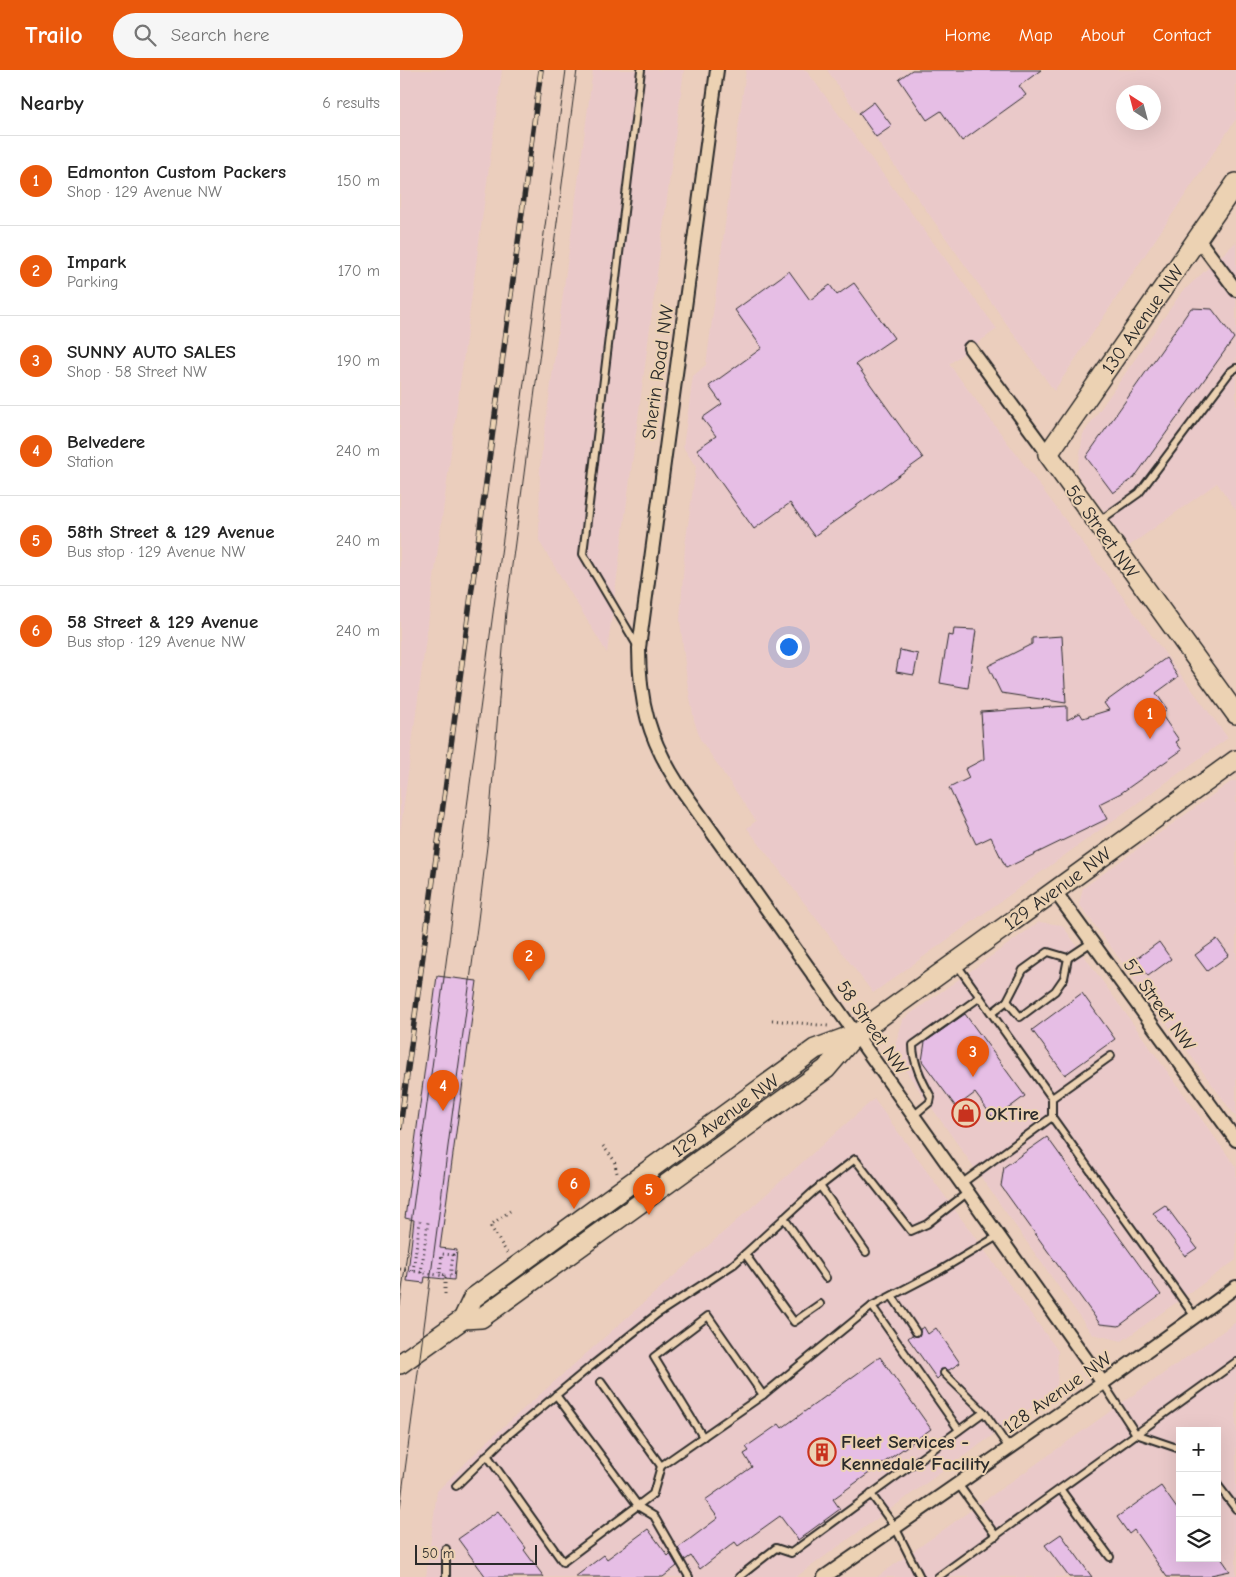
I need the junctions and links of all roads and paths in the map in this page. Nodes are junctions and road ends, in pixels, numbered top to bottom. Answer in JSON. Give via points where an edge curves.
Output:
{"nodes":[{"id":1,"x":641,"y":70,"type":"edge"},
{"id":2,"x":717,"y":70,"type":"edge"},
{"id":3,"x":1233,"y":194,"type":"edge"},
{"id":4,"x":1198,"y":239,"type":"junction"},
{"id":5,"x":1236,"y":290,"type":"edge"},
{"id":6,"x":970,"y":348,"type":"dead end"},
{"id":7,"x":1236,"y":368,"type":"edge"},
{"id":8,"x":1048,"y":454,"type":"junction"},
{"id":9,"x":1097,"y":522,"type":"junction"},
{"id":10,"x":639,"y":648,"type":"junction"},
{"id":11,"x":639,"y":680,"type":"joint"},
{"id":12,"x":1236,"y":714,"type":"edge"},
{"id":13,"x":1236,"y":760,"type":"edge"},
{"id":14,"x":1054,"y":890,"type":"junction"},
{"id":15,"x":1092,"y":942,"type":"junction"},
{"id":16,"x":1068,"y":958,"type":"junction"},
{"id":17,"x":955,"y":962,"type":"junction"},
{"id":18,"x":980,"y":997,"type":"junction"},
{"id":19,"x":1007,"y":1001,"type":"junction"},
{"id":20,"x":992,"y":1013,"type":"junction"},
{"id":21,"x":772,"y":1020,"type":"dead end"},
{"id":22,"x":855,"y":1034,"type":"junction"},
{"id":23,"x":1111,"y":1056,"type":"dead end"},
{"id":24,"x":1052,"y":1098,"type":"junction"},
{"id":25,"x":913,"y":1116,"type":"junction"},
{"id":26,"x":1052,"y":1117,"type":"junction"},
{"id":27,"x":1236,"y":1140,"type":"edge"},
{"id":28,"x":603,"y":1146,"type":"dead end"},
{"id":29,"x":616,"y":1176,"type":"dead end"},
{"id":30,"x":820,"y":1186,"type":"junction"},
{"id":31,"x":964,"y":1189,"type":"junction"},
{"id":32,"x":510,"y":1212,"type":"dead end"},
{"id":33,"x":784,"y":1218,"type":"junction"},
{"id":34,"x":420,"y":1220,"type":"dead end"},
{"id":35,"x":428,"y":1222,"type":"dead end"},
{"id":36,"x":998,"y":1236,"type":"junction"},
{"id":37,"x":866,"y":1252,"type":"dead end"},
{"id":38,"x":745,"y":1254,"type":"junction"},
{"id":39,"x":509,"y":1256,"type":"dead end"},
{"id":40,"x":400,"y":1270,"type":"edge"},
{"id":41,"x":413,"y":1271,"type":"junction"},
{"id":42,"x":421,"y":1273,"type":"junction"},
{"id":43,"x":826,"y":1278,"type":"dead end"},
{"id":44,"x":1236,"y":1287,"type":"edge"},
{"id":45,"x":445,"y":1294,"type":"dead end"},
{"id":46,"x":892,"y":1296,"type":"junction"},
{"id":47,"x":820,"y":1304,"type":"dead end"},
{"id":48,"x":872,"y":1306,"type":"junction"},
{"id":49,"x":1195,"y":1317,"type":"junction"},
{"id":50,"x":916,"y":1332,"type":"dead end"},
{"id":51,"x":1236,"y":1362,"type":"edge"},
{"id":52,"x":400,"y":1364,"type":"edge"},
{"id":53,"x":944,"y":1374,"type":"dead end"},
{"id":54,"x":601,"y":1382,"type":"dead end"},
{"id":55,"x":1103,"y":1383,"type":"junction"},
{"id":56,"x":556,"y":1395,"type":"junction"},
{"id":57,"x":763,"y":1395,"type":"junction"},
{"id":58,"x":984,"y":1412,"type":"junction"},
{"id":59,"x":959,"y":1430,"type":"junction"},
{"id":60,"x":1136,"y":1434,"type":"junction"},
{"id":61,"x":703,"y":1436,"type":"junction"},
{"id":62,"x":1009,"y":1448,"type":"junction"},
{"id":63,"x":1176,"y":1448,"type":"edge"},
{"id":64,"x":487,"y":1455,"type":"junction"},
{"id":65,"x":661,"y":1466,"type":"junction"},
{"id":66,"x":958,"y":1484,"type":"junction"},
{"id":67,"x":456,"y":1486,"type":"dead end"},
{"id":68,"x":1221,"y":1489,"type":"edge"},
{"id":69,"x":1061,"y":1490,"type":"junction"},
{"id":70,"x":871,"y":1494,"type":"junction"},
{"id":71,"x":638,"y":1507,"type":"junction"},
{"id":72,"x":1236,"y":1509,"type":"edge"},
{"id":73,"x":895,"y":1528,"type":"junction"},
{"id":74,"x":996,"y":1536,"type":"junction"},
{"id":75,"x":446,"y":1549,"type":"dead end"},
{"id":76,"x":1110,"y":1557,"type":"dead end"},
{"id":77,"x":446,"y":1577,"type":"edge"},
{"id":78,"x":689,"y":1577,"type":"edge"},
{"id":79,"x":739,"y":1577,"type":"edge"},
{"id":80,"x":824,"y":1577,"type":"edge"},
{"id":81,"x":920,"y":1577,"type":"edge"},
{"id":82,"x":938,"y":1577,"type":"edge"}],
"edges":[{"from":1,"to":10,"type":"lane","via":[[583,554]]},
{"from":2,"to":10,"type":"street","name":"Sherin Road NW"},
{"from":3,"to":4,"type":"street","name":"130 Avenue NW"},
{"from":4,"to":5,"type":"street"},
{"from":4,"to":8,"type":"street","name":"130 Avenue NW"},
{"from":6,"to":8,"type":"street","name":"56 Street NW"},
{"from":7,"to":9,"type":"lane","via":[[1139,493]]},
{"from":8,"to":9,"type":"street","name":"56 Street NW"},
{"from":9,"to":12,"type":"street","name":"56 Street NW"},
{"from":10,"to":11,"type":"street","name":"Sherin Road NW"},
{"from":11,"to":22,"type":"street","name":"58 Street NW","via":[[645,714],[668,767]]},
{"from":13,"to":14,"type":"street","name":"129 Avenue NW"},
{"from":14,"to":15,"type":"street","name":"57 Street NW"},
{"from":14,"to":17,"type":"street","name":"129 Avenue NW"},
{"from":15,"to":16,"type":"lane"},
{"from":15,"to":27,"type":"street","name":"57 Street NW"},
{"from":16,"to":19,"type":"lane","via":[[1048,952],[1023,970]]},
{"from":16,"to":19,"type":"lane","via":[[1064,978],[1055,991],[1020,1017]]},
{"from":17,"to":18,"type":"lane"},
{"from":17,"to":22,"type":"street","name":"129 Avenue NW"},
{"from":18,"to":20,"type":"lane"},
{"from":18,"to":25,"type":"lane","via":[[913,1044],[913,1055],[931,1097],[930,1102]]},
{"from":19,"to":20,"type":"lane"},
{"from":20,"to":24,"type":"lane"},
{"from":21,"to":22,"type":"path","via":[[821,1024]]},
{"from":22,"to":25,"type":"street","name":"58 Street NW"},
{"from":22,"to":52,"type":"street","name":"129 Avenue NW","via":[[815,1049],[473,1298],[463,1319]]},
{"from":23,"to":24,"type":"lane"},
{"from":24,"to":26,"type":"lane"},
{"from":25,"to":31,"type":"street","name":"58 Street NW"},
{"from":26,"to":31,"type":"lane"},
{"from":26,"to":49,"type":"lane"},
{"from":28,"to":29,"type":"path","via":[[616,1166]]},
{"from":30,"to":31,"type":"lane","via":[[855,1159],[911,1231],[927,1224]]},
{"from":30,"to":33,"type":"lane"},
{"from":30,"to":37,"type":"lane"},
{"from":31,"to":36,"type":"street","name":"58 Street NW"},
{"from":32,"to":39,"type":"path","via":[[491,1227]]},
{"from":33,"to":38,"type":"lane"},
{"from":33,"to":43,"type":"lane"},
{"from":34,"to":41,"type":"path"},
{"from":35,"to":42,"type":"path"},
{"from":36,"to":46,"type":"lane"},
{"from":36,"to":55,"type":"street","name":"58 Street NW"},
{"from":38,"to":47,"type":"lane","via":[[794,1322]]},
{"from":38,"to":56,"type":"lane","via":[[657,1314]]},
{"from":40,"to":41,"type":"path","bridge":true},
{"from":41,"to":42,"type":"path","bridge":true},
{"from":42,"to":45,"type":"path","bridge":true,"via":[[450,1277],[453,1255],[442,1254],[440,1274],[445,1275]]},
{"from":44,"to":49,"type":"street","name":"128 Avenue NW"},
{"from":46,"to":48,"type":"lane"},
{"from":46,"to":50,"type":"lane"},
{"from":48,"to":57,"type":"lane"},
{"from":48,"to":59,"type":"lane"},
{"from":49,"to":55,"type":"street","name":"128 Avenue NW"},
{"from":51,"to":60,"type":"lane"},
{"from":53,"to":58,"type":"lane"},
{"from":54,"to":65,"type":"lane"},
{"from":55,"to":60,"type":"lane"},
{"from":55,"to":62,"type":"street","name":"128 Avenue NW"},
{"from":56,"to":64,"type":"lane"},
{"from":56,"to":71,"type":"lane"},
{"from":57,"to":61,"type":"lane"},
{"from":57,"to":61,"type":"lane","via":[[708,1316],[654,1356]]},
{"from":58,"to":59,"type":"lane"},
{"from":58,"to":62,"type":"lane"},
{"from":59,"to":70,"type":"lane"},
{"from":60,"to":63,"type":"lane"},
{"from":60,"to":69,"type":"lane"},
{"from":61,"to":65,"type":"lane"},
{"from":62,"to":66,"type":"street","name":"128 Avenue NW"},
{"from":64,"to":67,"type":"lane"},
{"from":64,"to":71,"type":"lane","via":[[563,1562]]},
{"from":65,"to":71,"type":"lane","via":[[653,1494]]},
{"from":66,"to":73,"type":"street","name":"128 Avenue NW"},
{"from":66,"to":74,"type":"lane"},
{"from":68,"to":72,"type":"lane"},
{"from":69,"to":74,"type":"lane"},
{"from":69,"to":76,"type":"lane"},
{"from":70,"to":73,"type":"lane"},
{"from":70,"to":79,"type":"lane","via":[[791,1553],[776,1548]]},
{"from":71,"to":78,"type":"lane","via":[[654,1516]]},
{"from":73,"to":80,"type":"street","name":"128 Avenue NW"},
{"from":73,"to":81,"type":"lane"},
{"from":74,"to":82,"type":"lane"},
{"from":75,"to":77,"type":"lane"}]}
